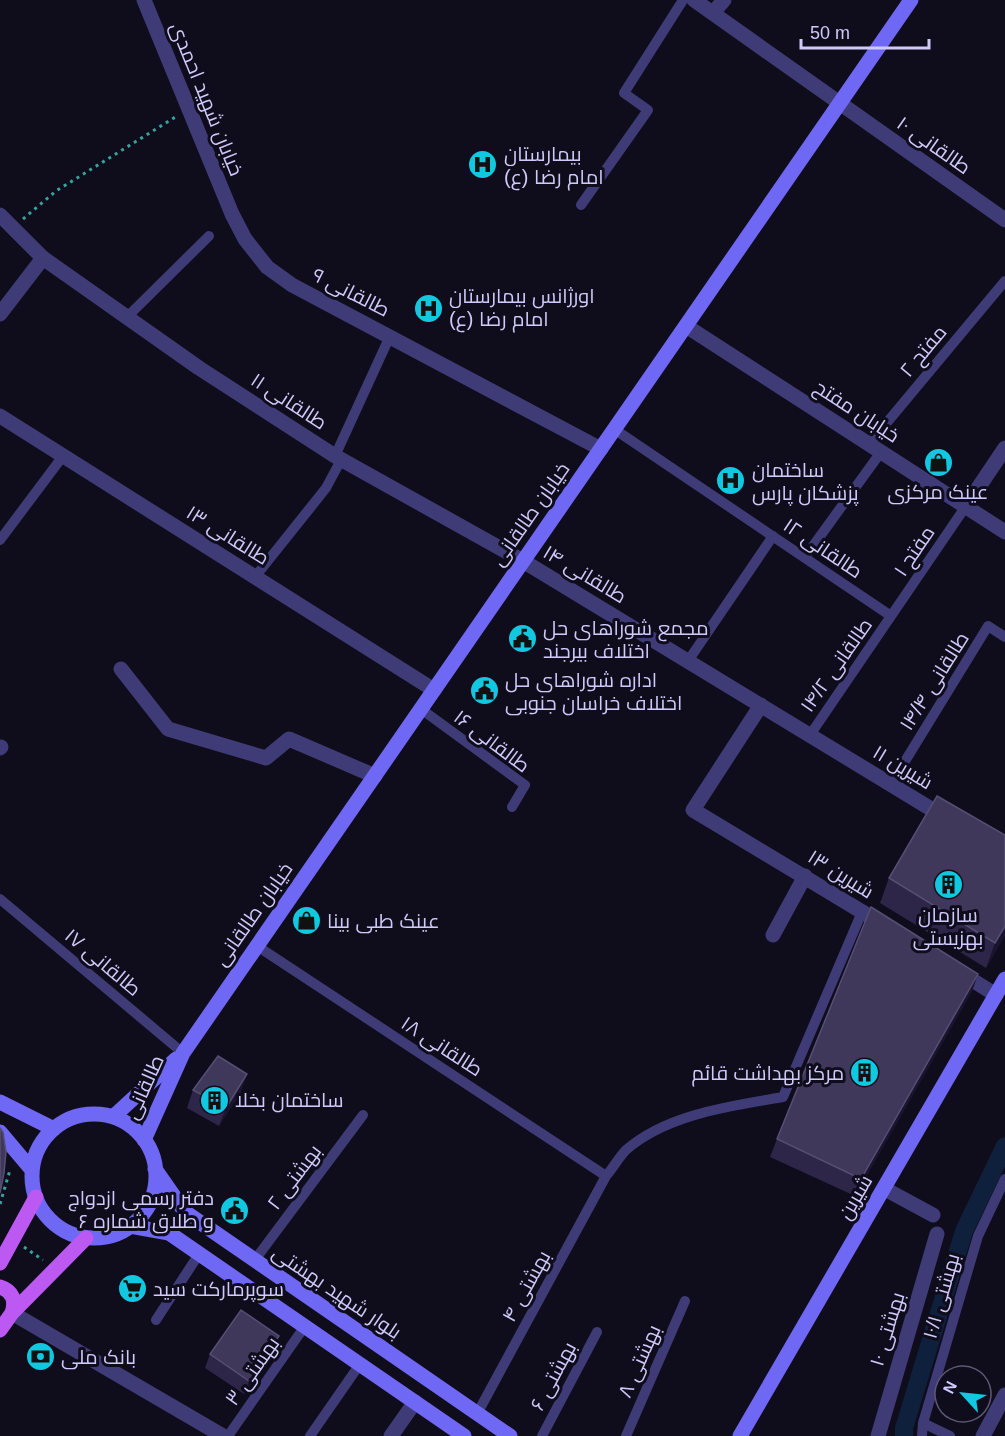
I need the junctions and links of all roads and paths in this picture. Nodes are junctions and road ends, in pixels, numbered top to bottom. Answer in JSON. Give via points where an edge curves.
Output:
{"nodes":[{"id":1,"x":144,"y":0,"type":"edge"},
{"id":2,"x":683,"y":0,"type":"edge"},
{"id":3,"x":694,"y":0,"type":"edge"},
{"id":4,"x":724,"y":0,"type":"edge"},
{"id":5,"x":912,"y":0,"type":"edge"},
{"id":6,"x":713,"y":13,"type":"junction"},
{"id":7,"x":840,"y":104,"type":"junction"},
{"id":8,"x":188,"y":109,"type":"junction"},
{"id":9,"x":581,"y":205,"type":"dead end"},
{"id":10,"x":232,"y":214,"type":"joint"},
{"id":11,"x":0,"y":216,"type":"edge"},
{"id":12,"x":1005,"y":220,"type":"edge"},
{"id":13,"x":12,"y":227,"type":"junction"},
{"id":14,"x":209,"y":236,"type":"dead end"},
{"id":15,"x":43,"y":258,"type":"junction"},
{"id":16,"x":1005,"y":281,"type":"edge"},
{"id":17,"x":0,"y":314,"type":"edge"},
{"id":18,"x":127,"y":317,"type":"junction"},
{"id":19,"x":686,"y":326,"type":"junction"},
{"id":20,"x":390,"y":336,"type":"junction"},
{"id":21,"x":0,"y":416,"type":"edge"},
{"id":22,"x":614,"y":429,"type":"junction"},
{"id":23,"x":875,"y":448,"type":"junction"},
{"id":24,"x":1005,"y":448,"type":"edge"},
{"id":25,"x":601,"y":449,"type":"junction"},
{"id":26,"x":63,"y":456,"type":"junction"},
{"id":27,"x":338,"y":458,"type":"junction"},
{"id":28,"x":966,"y":506,"type":"junction"},
{"id":29,"x":1005,"y":532,"type":"edge"},
{"id":30,"x":773,"y":536,"type":"junction"},
{"id":31,"x":0,"y":540,"type":"edge"},
{"id":32,"x":805,"y":558,"type":"junction"},
{"id":33,"x":523,"y":561,"type":"junction"},
{"id":34,"x":255,"y":576,"type":"junction"},
{"id":35,"x":891,"y":616,"type":"junction"},
{"id":36,"x":1005,"y":637,"type":"edge"},
{"id":37,"x":688,"y":661,"type":"junction"},
{"id":38,"x":121,"y":669,"type":"dead end"},
{"id":39,"x":434,"y":690,"type":"junction"},
{"id":40,"x":761,"y":705,"type":"junction"},
{"id":41,"x":420,"y":710,"type":"junction"},
{"id":42,"x":810,"y":735,"type":"junction"},
{"id":43,"x":375,"y":776,"type":"junction"},
{"id":44,"x":891,"y":784,"type":"junction"},
{"id":45,"x":512,"y":807,"type":"dead end"},
{"id":46,"x":958,"y":825,"type":"edge"},
{"id":47,"x":805,"y":876,"type":"junction"},
{"id":48,"x":0,"y":899,"type":"edge"},
{"id":49,"x":862,"y":912,"type":"junction"},
{"id":50,"x":773,"y":935,"type":"dead end"},
{"id":51,"x":900,"y":936,"type":"edge"},
{"id":52,"x":257,"y":946,"type":"junction"},
{"id":53,"x":948,"y":965,"type":"edge"},
{"id":54,"x":1005,"y":979,"type":"edge"},
{"id":55,"x":996,"y":995,"type":"junction"},
{"id":56,"x":183,"y":1053,"type":"junction"},
{"id":57,"x":0,"y":1102,"type":"edge"},
{"id":58,"x":363,"y":1115,"type":"dead end"},
{"id":59,"x":113,"y":1117,"type":"junction"},
{"id":60,"x":54,"y":1129,"type":"junction"},
{"id":61,"x":0,"y":1132,"type":"edge"},
{"id":62,"x":144,"y":1140,"type":"junction"},
{"id":63,"x":16,"y":1151,"type":"junction"},
{"id":64,"x":155,"y":1169,"type":"junction"},
{"id":65,"x":32,"y":1170,"type":"junction"},
{"id":66,"x":606,"y":1176,"type":"junction"},
{"id":67,"x":1005,"y":1179,"type":"edge"},
{"id":68,"x":885,"y":1189,"type":"junction"},
{"id":69,"x":36,"y":1197,"type":"junction"},
{"id":70,"x":0,"y":1204,"type":"edge"},
{"id":71,"x":933,"y":1215,"type":"dead end"},
{"id":72,"x":130,"y":1226,"type":"junction"},
{"id":73,"x":937,"y":1234,"type":"dead end"},
{"id":74,"x":86,"y":1238,"type":"junction"},
{"id":75,"x":13,"y":1239,"type":"junction"},
{"id":76,"x":199,"y":1254,"type":"junction"},
{"id":77,"x":254,"y":1260,"type":"junction"},
{"id":78,"x":0,"y":1263,"type":"edge"},
{"id":79,"x":56,"y":1269,"type":"junction"},
{"id":80,"x":0,"y":1287,"type":"edge"},
{"id":81,"x":685,"y":1301,"type":"dead end"},
{"id":82,"x":12,"y":1313,"type":"junction"},
{"id":83,"x":156,"y":1320,"type":"dead end"},
{"id":84,"x":305,"y":1326,"type":"junction"},
{"id":85,"x":0,"y":1330,"type":"edge"},
{"id":86,"x":597,"y":1332,"type":"dead end"},
{"id":87,"x":360,"y":1364,"type":"junction"},
{"id":88,"x":1005,"y":1395,"type":"edge"},
{"id":89,"x":415,"y":1402,"type":"junction"},
{"id":90,"x":477,"y":1414,"type":"junction"},
{"id":91,"x":922,"y":1423,"type":"junction"},
{"id":92,"x":223,"y":1436,"type":"edge"},
{"id":93,"x":228,"y":1436,"type":"edge"},
{"id":94,"x":310,"y":1436,"type":"edge"},
{"id":95,"x":391,"y":1436,"type":"edge"},
{"id":96,"x":464,"y":1436,"type":"edge"},
{"id":97,"x":510,"y":1436,"type":"edge"},
{"id":98,"x":542,"y":1436,"type":"edge"},
{"id":99,"x":626,"y":1436,"type":"edge"},
{"id":100,"x":740,"y":1436,"type":"edge"},
{"id":101,"x":878,"y":1436,"type":"edge"},
{"id":102,"x":922,"y":1436,"type":"edge"},
{"id":103,"x":950,"y":1436,"type":"edge"},
{"id":104,"x":983,"y":1436,"type":"edge"}],
"edges":[{"from":1,"to":8,"type":"street","name":"خیابان شهید احمدی"},
{"from":2,"to":9,"type":"lane","via":[[624,93],[648,110]]},
{"from":3,"to":6,"type":"street","name":"طالقانی ۱۰"},
{"from":4,"to":6,"type":"street"},
{"from":5,"to":7,"type":"main road","name":"خیابان طالقانی"},
{"from":6,"to":7,"type":"street","name":"طالقانی ۱۰"},
{"from":7,"to":12,"type":"street","name":"طالقانی ۱۰"},
{"from":7,"to":19,"type":"main road","name":"خیابان طالقانی"},
{"from":8,"to":10,"type":"street","name":"خیابان شهید احمدی"},
{"from":8,"to":13,"type":"path","via":[[56,191]]},
{"from":10,"to":20,"type":"street","name":"طالقانی ۹","via":[[267,267],[292,285]]},
{"from":11,"to":13,"type":"street","name":"طالقانی ۱۱"},
{"from":13,"to":15,"type":"street","name":"طالقانی ۱۱"},
{"from":14,"to":18,"type":"lane"},
{"from":15,"to":17,"type":"street"},
{"from":15,"to":18,"type":"street","name":"طالقانی ۱۱"},
{"from":16,"to":23,"type":"lane","name":"مفتح ۲"},
{"from":18,"to":27,"type":"street","name":"طالقانی ۱۱"},
{"from":19,"to":22,"type":"main road","name":"خیابان طالقانی"},
{"from":19,"to":23,"type":"street","name":"خیابان مفتح"},
{"from":20,"to":25,"type":"street","name":"طالقانی ۹"},
{"from":20,"to":27,"type":"lane"},
{"from":21,"to":26,"type":"street","name":"طالقانی ۱۳"},
{"from":22,"to":25,"type":"main road","name":"خیابان طالقانی"},
{"from":22,"to":30,"type":"lane","name":"طالقانی ۱۲"},
{"from":23,"to":28,"type":"street","name":"خیابان مفتح"},
{"from":23,"to":32,"type":"lane","name":"مفتح ۲"},
{"from":24,"to":28,"type":"street"},
{"from":25,"to":33,"type":"main road","name":"خیابان طالقانی"},
{"from":26,"to":31,"type":"lane"},
{"from":26,"to":34,"type":"street","name":"طالقانی ۱۳"},
{"from":27,"to":33,"type":"street","name":"طالقانی ۱۱"},
{"from":27,"to":34,"type":"lane","via":[[326,488]]},
{"from":28,"to":29,"type":"street","name":"خیابان مفتح"},
{"from":28,"to":35,"type":"lane","name":"مفتح ۱"},
{"from":30,"to":32,"type":"lane","name":"طالقانی ۱۲"},
{"from":30,"to":37,"type":"lane"},
{"from":32,"to":35,"type":"lane","name":"طالقانی ۱۲"},
{"from":33,"to":37,"type":"street","name":"طالقانی ۱۴"},
{"from":33,"to":39,"type":"main road","name":"خیابان طالقانی"},
{"from":34,"to":39,"type":"street","name":"طالقانی ۱۳"},
{"from":35,"to":42,"type":"lane","name":"طالقانی ۱۴/۲"},
{"from":36,"to":44,"type":"lane","name":"طالقانی ۱۴/۴","via":[[988,626]]},
{"from":37,"to":40,"type":"street","name":"طالقانی ۱۴"},
{"from":38,"to":43,"type":"street","via":[[168,729],[266,758],[289,739]]},
{"from":39,"to":41,"type":"main road","name":"خیابان طالقانی"},
{"from":40,"to":42,"type":"street","name":"طالقانی ۱۴"},
{"from":40,"to":47,"type":"street","name":"شیرین ۱۳","via":[[693,810]]},
{"from":41,"to":43,"type":"main road","name":"خیابان طالقانی"},
{"from":41,"to":45,"type":"lane","name":"طالقانی ۱۶","via":[[525,785]]},
{"from":42,"to":44,"type":"street","name":"شیرین ۱۱"},
{"from":43,"to":52,"type":"main road","name":"خیابان طالقانی"},
{"from":44,"to":46,"type":"street","name":"شیرین ۱۱"},
{"from":47,"to":49,"type":"street","name":"شیرین ۱۳"},
{"from":47,"to":50,"type":"street"},
{"from":48,"to":56,"type":"lane","name":"طالقانی ۱۷"},
{"from":49,"to":51,"type":"street","name":"شیرین ۱۳"},
{"from":49,"to":66,"type":"lane","name":"بهشتی ۴","via":[[783,1097],[715,1109],[657,1130],[625,1151]]},
{"from":52,"to":56,"type":"main road","name":"خیابان طالقانی"},
{"from":52,"to":66,"type":"lane","name":"طالقانی ۱۸"},
{"from":53,"to":55,"type":"street"},
{"from":54,"to":55,"type":"main road","name":"شیرین"},
{"from":55,"to":68,"type":"main road","name":"شیرین"},
{"from":56,"to":59,"type":"main road"},
{"from":56,"to":62,"type":"main road","name":"طالقانی"},
{"from":57,"to":60,"type":"main road"},
{"from":58,"to":77,"type":"lane","name":"بهشتی ۲"},
{"from":59,"to":60,"type":"main road","via":[[82,1115]]},
{"from":59,"to":62,"type":"main road"},
{"from":60,"to":65,"type":"main road","via":[[43,1141]]},
{"from":61,"to":63,"type":"main road"},
{"from":62,"to":64,"type":"main road"},
{"from":63,"to":65,"type":"main road"},
{"from":63,"to":70,"type":"path"},
{"from":64,"to":72,"type":"main road","via":[[150,1201]]},
{"from":64,"to":77,"type":"main road","name":"بلوار شهید بهشتی","via":[[185,1212]]},
{"from":65,"to":69,"type":"main road"},
{"from":66,"to":90,"type":"lane","name":"بهشتی ۴"},
{"from":67,"to":91,"type":"lane","name":"بهشتی ۱۰/۱","via":[[978,1236]]},
{"from":68,"to":71,"type":"street"},
{"from":68,"to":100,"type":"main road","name":"شیرین"},
{"from":69,"to":74,"type":"main road","via":[[55,1225]]},
{"from":69,"to":75,"type":"main road"},
{"from":72,"to":74,"type":"main road","via":[[109,1236]]},
{"from":72,"to":76,"type":"main road","via":[[170,1233]]},
{"from":73,"to":101,"type":"street","name":"بهشتی ۱۰"},
{"from":74,"to":79,"type":"main road"},
{"from":75,"to":78,"type":"main road"},
{"from":75,"to":79,"type":"path"},
{"from":76,"to":83,"type":"lane"},
{"from":76,"to":84,"type":"main road"},
{"from":77,"to":90,"type":"main road","name":"بلوار شهید بهشتی"},
{"from":79,"to":82,"type":"main road"},
{"from":80,"to":82,"type":"main road","via":[[12,1295]]},
{"from":81,"to":99,"type":"lane","name":"بهشتی ۸"},
{"from":82,"to":85,"type":"main road"},
{"from":82,"to":92,"type":"street"},
{"from":84,"to":87,"type":"main road"},
{"from":84,"to":93,"type":"lane","name":"بهشتی ۳"},
{"from":86,"to":98,"type":"lane","name":"بهشتی ۶"},
{"from":87,"to":89,"type":"main road"},
{"from":87,"to":94,"type":"lane"},
{"from":88,"to":104,"type":"street"},
{"from":89,"to":95,"type":"street"},
{"from":89,"to":96,"type":"main road"},
{"from":90,"to":97,"type":"main road","name":"بلوار شهید بهشتی"},
{"from":91,"to":102,"type":"lane","name":"بهشتی ۱۰/۱"},
{"from":91,"to":103,"type":"lane"}]}
